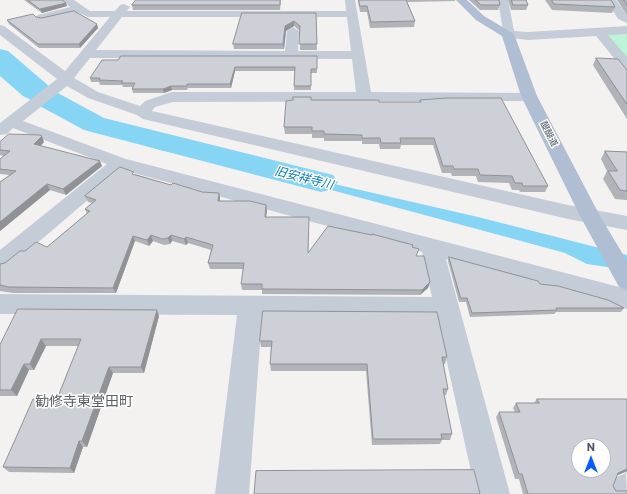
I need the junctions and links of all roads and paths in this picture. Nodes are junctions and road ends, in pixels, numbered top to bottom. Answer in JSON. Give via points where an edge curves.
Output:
{"nodes":[{"id":1,"x":67,"y":0,"type":"edge"},
{"id":2,"x":129,"y":0,"type":"edge"},
{"id":3,"x":350,"y":0,"type":"edge"},
{"id":4,"x":461,"y":0,"type":"edge"},
{"id":5,"x":503,"y":0,"type":"edge"},
{"id":6,"x":611,"y":0,"type":"edge"},
{"id":7,"x":79,"y":8,"type":"junction"},
{"id":8,"x":118,"y":14,"type":"junction"},
{"id":9,"x":352,"y":14,"type":"junction"},
{"id":10,"x":42,"y":17,"type":"edge"},
{"id":11,"x":627,"y":20,"type":"edge"},
{"id":12,"x":0,"y":29,"type":"edge"},
{"id":13,"x":627,"y":30,"type":"edge"},
{"id":14,"x":293,"y":31,"type":"edge"},
{"id":15,"x":599,"y":32,"type":"junction"},
{"id":16,"x":508,"y":34,"type":"junction"},
{"id":17,"x":86,"y":54,"type":"junction"},
{"id":18,"x":291,"y":54,"type":"junction"},
{"id":19,"x":622,"y":54,"type":"edge"},
{"id":20,"x":358,"y":55,"type":"junction"},
{"id":21,"x":627,"y":65,"type":"edge"},
{"id":22,"x":60,"y":84,"type":"junction"},
{"id":23,"x":364,"y":96,"type":"junction"},
{"id":24,"x":529,"y":96,"type":"junction"},
{"id":25,"x":144,"y":112,"type":"junction"},
{"id":26,"x":12,"y":122,"type":"edge"},
{"id":27,"x":120,"y":163,"type":"junction"},
{"id":28,"x":627,"y":223,"type":"edge"},
{"id":29,"x":595,"y":225,"type":"junction"},
{"id":30,"x":432,"y":247,"type":"junction"},
{"id":31,"x":0,"y":262,"type":"edge"},
{"id":32,"x":627,"y":281,"type":"edge"},
{"id":33,"x":627,"y":299,"type":"edge"},
{"id":34,"x":0,"y":304,"type":"edge"},
{"id":35,"x":250,"y":306,"type":"junction"},
{"id":36,"x":446,"y":307,"type":"junction"},
{"id":37,"x":232,"y":494,"type":"edge"},
{"id":38,"x":493,"y":494,"type":"edge"}],
"edges":[{"from":1,"to":7,"type":"street"},
{"from":2,"to":8,"type":"street"},
{"from":3,"to":9,"type":"street"},
{"from":4,"to":16,"type":"main road","via":[[480,18]]},
{"from":5,"to":16,"type":"street"},
{"from":6,"to":11,"type":"street","via":[[622,17]]},
{"from":7,"to":8,"type":"street","via":[[88,14]]},
{"from":7,"to":10,"type":"street"},
{"from":8,"to":9,"type":"street"},
{"from":8,"to":17,"type":"street"},
{"from":9,"to":20,"type":"street"},
{"from":12,"to":22,"type":"street"},
{"from":13,"to":15,"type":"street"},
{"from":14,"to":18,"type":"street"},
{"from":15,"to":16,"type":"street","via":[[528,36]]},
{"from":15,"to":19,"type":"street"},
{"from":16,"to":24,"type":"main road","name":"醍醐道"},
{"from":17,"to":18,"type":"street"},
{"from":17,"to":22,"type":"street"},
{"from":18,"to":20,"type":"street"},
{"from":19,"to":21,"type":"street"},
{"from":20,"to":23,"type":"street"},
{"from":22,"to":25,"type":"street"},
{"from":22,"to":26,"type":"street"},
{"from":23,"to":24,"type":"street"},
{"from":23,"to":25,"type":"street","via":[[172,97],[150,104]]},
{"from":24,"to":29,"type":"main road","name":"醍醐道"},
{"from":25,"to":29,"type":"street","via":[[149,116],[180,124]]},
{"from":26,"to":27,"type":"street"},
{"from":27,"to":30,"type":"street"},
{"from":27,"to":31,"type":"street"},
{"from":28,"to":29,"type":"street"},
{"from":29,"to":32,"type":"main road","name":"醍醐道"},
{"from":30,"to":33,"type":"street"},
{"from":30,"to":36,"type":"street"},
{"from":34,"to":35,"type":"street"},
{"from":35,"to":36,"type":"street"},
{"from":35,"to":37,"type":"street"},
{"from":36,"to":38,"type":"street"}]}
